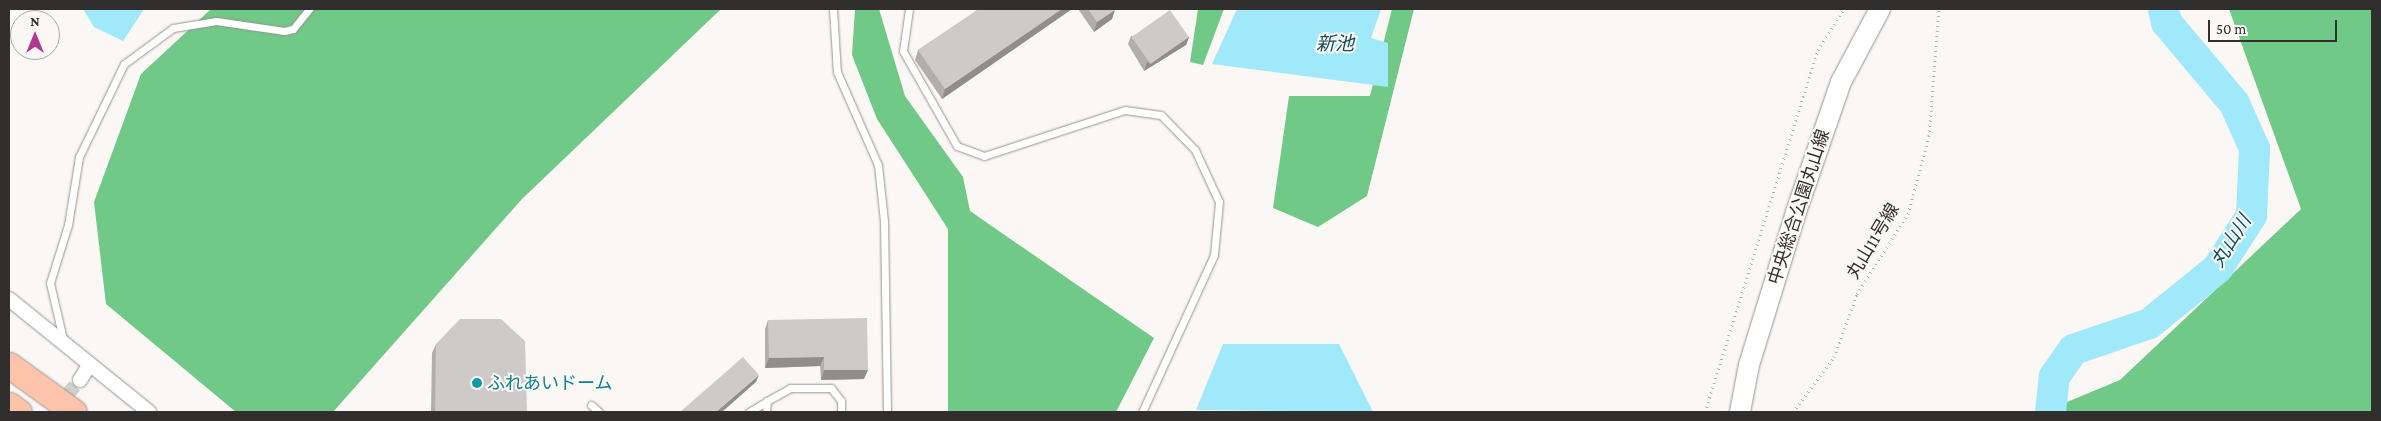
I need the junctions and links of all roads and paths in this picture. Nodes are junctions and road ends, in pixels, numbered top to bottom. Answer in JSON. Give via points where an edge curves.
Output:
{"nodes":[{"id":1,"x":309,"y":9,"type":"edge"},
{"id":2,"x":833,"y":9,"type":"edge"},
{"id":3,"x":908,"y":9,"type":"edge"},
{"id":4,"x":1844,"y":9,"type":"edge"},
{"id":5,"x":1880,"y":9,"type":"edge"},
{"id":6,"x":1940,"y":9,"type":"edge"},
{"id":7,"x":9,"y":299,"type":"edge"},
{"id":8,"x":63,"y":339,"type":"junction"},
{"id":9,"x":9,"y":365,"type":"edge"},
{"id":10,"x":88,"y":367,"type":"junction"},
{"id":11,"x":80,"y":380,"type":"tunnel mouth"},
{"id":12,"x":766,"y":401,"type":"junction"},
{"id":13,"x":9,"y":405,"type":"edge"},
{"id":14,"x":591,"y":405,"type":"dead end"},
{"id":15,"x":19,"y":412,"type":"edge"},
{"id":16,"x":74,"y":412,"type":"edge"},
{"id":17,"x":149,"y":412,"type":"edge"},
{"id":18,"x":600,"y":412,"type":"edge"},
{"id":19,"x":749,"y":412,"type":"edge"},
{"id":20,"x":766,"y":412,"type":"edge"},
{"id":21,"x":841,"y":412,"type":"edge"},
{"id":22,"x":887,"y":412,"type":"edge"},
{"id":23,"x":1142,"y":412,"type":"edge"},
{"id":24,"x":1705,"y":412,"type":"edge"},
{"id":25,"x":1740,"y":412,"type":"edge"},
{"id":26,"x":1793,"y":412,"type":"edge"}],
"edges":[{"from":1,"to":8,"type":"lane","via":[[293,28],[284,30],[216,21],[174,28],[124,64],[79,156],[68,224],[50,283]]},
{"from":2,"to":22,"type":"lane","via":[[837,72],[878,165],[884,220]]},
{"from":3,"to":23,"type":"lane","via":[[903,51],[958,146],[984,156],[1125,110],[1160,115],[1194,150],[1219,202],[1214,255]]},
{"from":4,"to":24,"type":"path","via":[[1818,50]]},
{"from":5,"to":25,"type":"street","name":"中央総合公園丸山線","via":[[1842,82],[1796,212],[1749,365]]},
{"from":6,"to":26,"type":"path","name":"丸山11号線","via":[[1929,136],[1908,214],[1857,294],[1834,357]]},
{"from":7,"to":8,"type":"street"},
{"from":8,"to":10,"type":"street"},
{"from":9,"to":16,"type":"highway"},
{"from":10,"to":11,"type":"street"},
{"from":10,"to":17,"type":"street"},
{"from":12,"to":19,"type":"lane"},
{"from":12,"to":20,"type":"lane"},
{"from":12,"to":21,"type":"lane","via":[[790,388],[831,388],[841,401]]},
{"from":13,"to":15,"type":"highway"},
{"from":14,"to":18,"type":"lane"}]}
